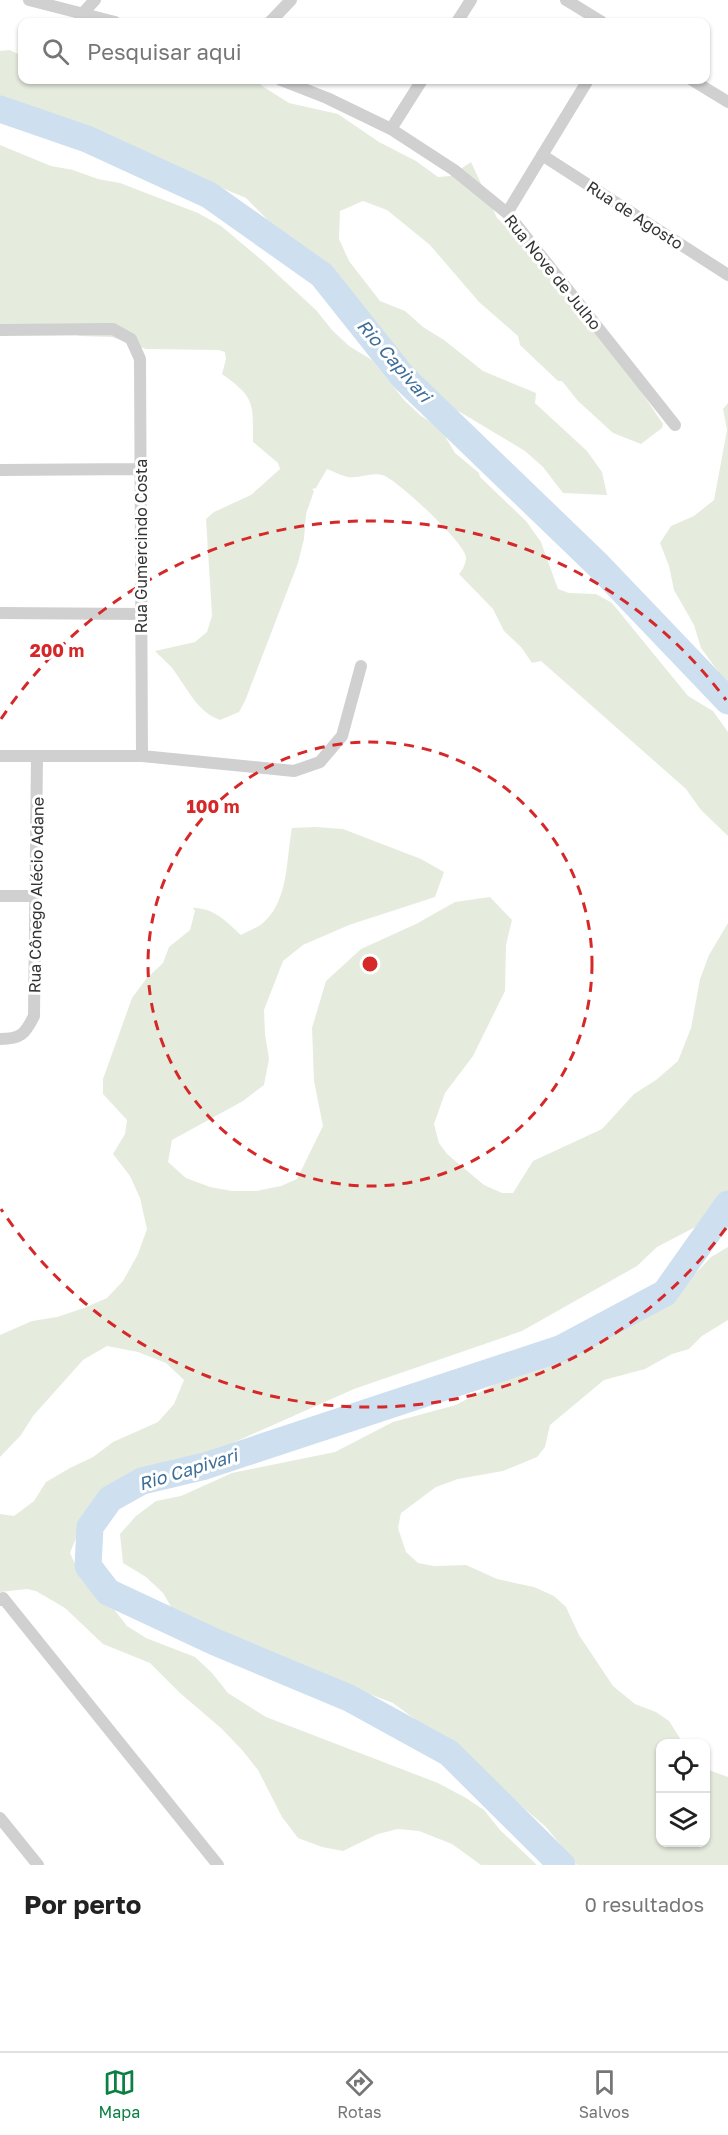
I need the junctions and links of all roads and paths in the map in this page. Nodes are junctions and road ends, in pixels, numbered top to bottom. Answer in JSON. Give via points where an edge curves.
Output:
{"nodes":[{"id":1,"x":29,"y":0,"type":"edge"},
{"id":2,"x":95,"y":0,"type":"edge"},
{"id":3,"x":291,"y":0,"type":"edge"},
{"id":4,"x":471,"y":0,"type":"edge"},
{"id":5,"x":566,"y":0,"type":"edge"},
{"id":6,"x":82,"y":14,"type":"junction"},
{"id":7,"x":99,"y":18,"type":"edge"},
{"id":8,"x":274,"y":18,"type":"edge"},
{"id":9,"x":460,"y":18,"type":"edge"},
{"id":10,"x":595,"y":18,"type":"edge"},
{"id":11,"x":291,"y":84,"type":"edge"},
{"id":12,"x":419,"y":84,"type":"edge"},
{"id":13,"x":586,"y":84,"type":"edge"},
{"id":14,"x":699,"y":84,"type":"edge"},
{"id":15,"x":728,"y":102,"type":"edge"},
{"id":16,"x":391,"y":129,"type":"junction"},
{"id":17,"x":542,"y":155,"type":"junction"},
{"id":18,"x":507,"y":213,"type":"junction"},
{"id":19,"x":728,"y":275,"type":"edge"},
{"id":20,"x":0,"y":330,"type":"edge"},
{"id":21,"x":675,"y":425,"type":"dead end"},
{"id":22,"x":0,"y":470,"type":"edge"},
{"id":23,"x":140,"y":470,"type":"junction"},
{"id":24,"x":0,"y":613,"type":"edge"},
{"id":25,"x":141,"y":614,"type":"junction"},
{"id":26,"x":361,"y":666,"type":"dead end"},
{"id":27,"x":0,"y":756,"type":"edge"},
{"id":28,"x":37,"y":756,"type":"junction"},
{"id":29,"x":142,"y":756,"type":"junction"},
{"id":30,"x":0,"y":896,"type":"edge"},
{"id":31,"x":36,"y":896,"type":"junction"},
{"id":32,"x":0,"y":1039,"type":"edge"},
{"id":33,"x":2,"y":1599,"type":"edge"},
{"id":34,"x":0,"y":1818,"type":"edge"},
{"id":35,"x":38,"y":1865,"type":"edge"},
{"id":36,"x":218,"y":1865,"type":"edge"}],
"edges":[{"from":1,"to":6,"type":"street"},
{"from":2,"to":6,"type":"street"},
{"from":3,"to":8,"type":"street"},
{"from":4,"to":9,"type":"street"},
{"from":5,"to":10,"type":"street"},
{"from":6,"to":7,"type":"street"},
{"from":11,"to":16,"type":"street","name":"Rua Nove de Julho"},
{"from":12,"to":16,"type":"street"},
{"from":13,"to":17,"type":"street"},
{"from":14,"to":15,"type":"street"},
{"from":16,"to":18,"type":"street","name":"Rua Nove de Julho","via":[[454,170]]},
{"from":17,"to":18,"type":"street"},
{"from":17,"to":19,"type":"street","name":"Rua de Agosto"},
{"from":18,"to":21,"type":"street","name":"Rua Nove de Julho"},
{"from":20,"to":23,"type":"street","name":"Rua Gumercindo Costa","via":[[113,329],[131,339],[140,359]]},
{"from":22,"to":23,"type":"street"},
{"from":23,"to":25,"type":"street","name":"Rua Gumercindo Costa"},
{"from":24,"to":25,"type":"street"},
{"from":25,"to":29,"type":"street","name":"Rua Gumercindo Costa"},
{"from":26,"to":29,"type":"street","via":[[342,736],[320,762],[294,771]]},
{"from":27,"to":28,"type":"street"},
{"from":28,"to":29,"type":"street"},
{"from":28,"to":31,"type":"street","name":"Rua Cônego Alécio Adane"},
{"from":30,"to":31,"type":"street"},
{"from":31,"to":32,"type":"street","name":"Rua Cônego Alécio Adane","via":[[34,1016],[26,1032],[12,1039]]},
{"from":33,"to":36,"type":"street"},
{"from":34,"to":35,"type":"street"}]}
